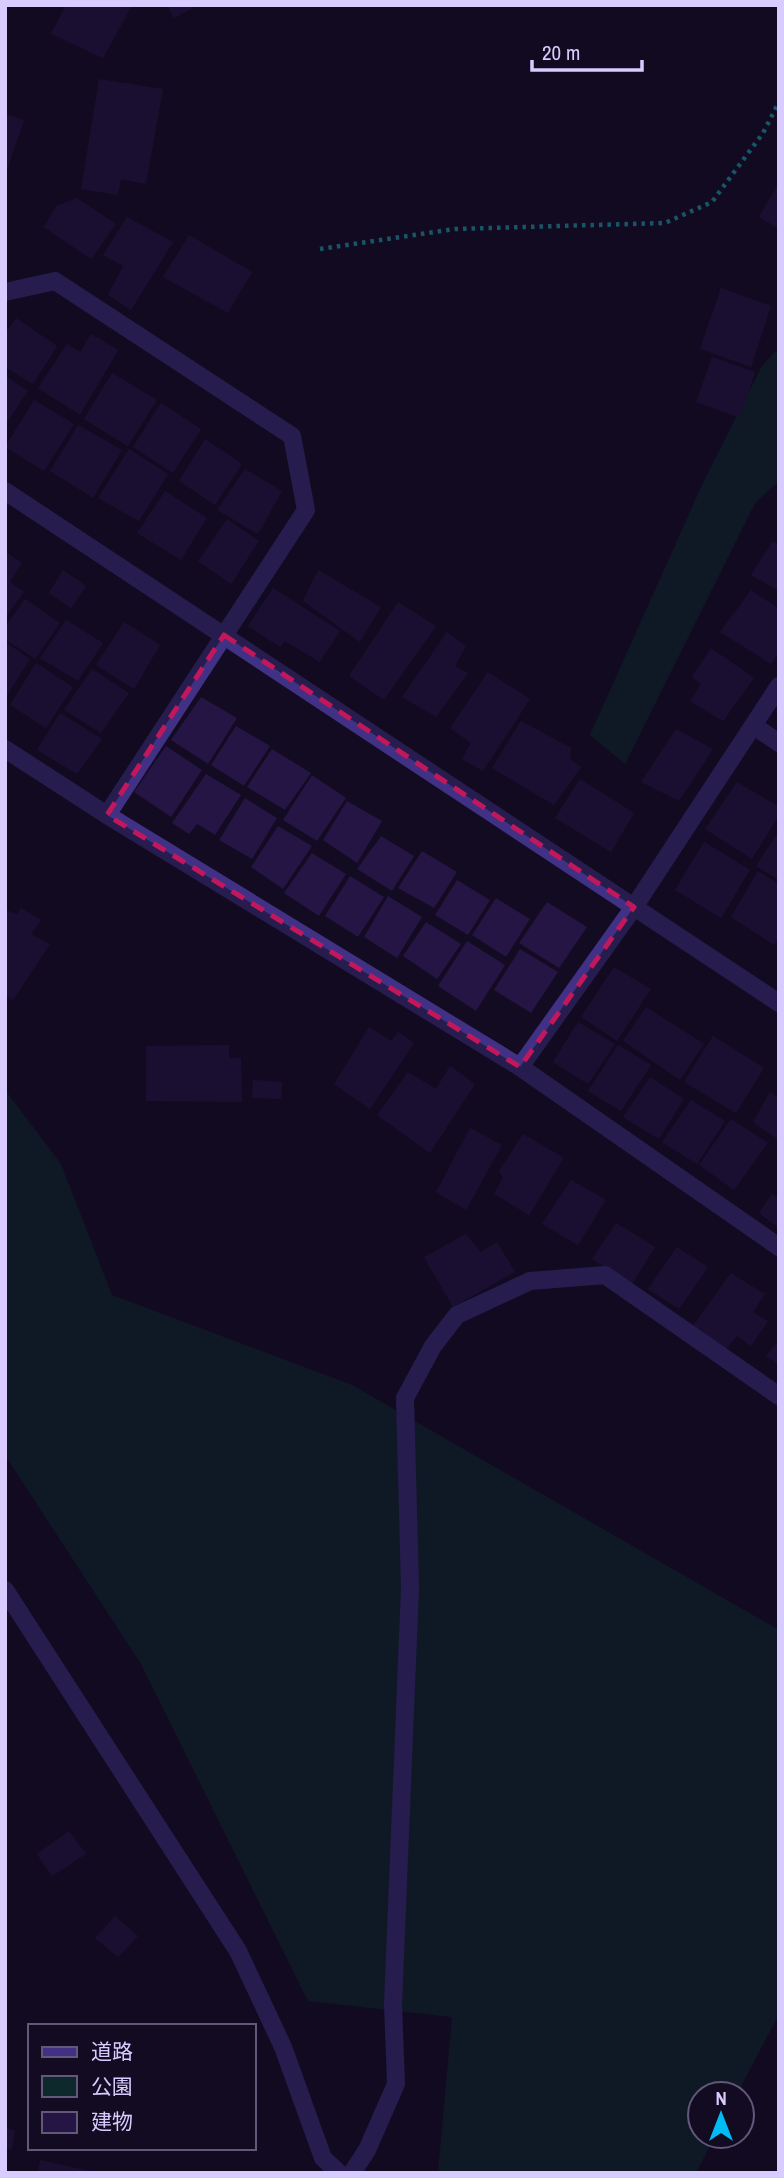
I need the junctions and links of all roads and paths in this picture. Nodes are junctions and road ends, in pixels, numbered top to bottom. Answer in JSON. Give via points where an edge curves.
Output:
{"nodes":[{"id":1,"x":779,"y":102,"type":"edge"},
{"id":2,"x":320,"y":249,"type":"dead end"},
{"id":3,"x":5,"y":292,"type":"edge"},
{"id":4,"x":5,"y":491,"type":"edge"},
{"id":5,"x":224,"y":635,"type":"junction"},
{"id":6,"x":779,"y":687,"type":"edge"},
{"id":7,"x":754,"y":726,"type":"junction"},
{"id":8,"x":779,"y":743,"type":"edge"},
{"id":9,"x":5,"y":749,"type":"edge"},
{"id":10,"x":107,"y":815,"type":"junction"},
{"id":11,"x":634,"y":907,"type":"junction"},
{"id":12,"x":779,"y":1003,"type":"edge"},
{"id":13,"x":520,"y":1067,"type":"junction"},
{"id":14,"x":779,"y":1247,"type":"edge"},
{"id":15,"x":779,"y":1396,"type":"edge"},
{"id":16,"x":5,"y":1590,"type":"edge"},
{"id":17,"x":339,"y":2173,"type":"edge"},
{"id":18,"x":352,"y":2173,"type":"edge"}],
"edges":[{"from":1,"to":2,"type":"path","via":[[763,133],[712,202],[665,223],[456,229]]},
{"from":3,"to":5,"type":"street","via":[[55,281],[292,436],[306,510]]},
{"from":4,"to":5,"type":"street"},
{"from":5,"to":10,"type":"street"},
{"from":5,"to":11,"type":"street"},
{"from":6,"to":7,"type":"street"},
{"from":7,"to":8,"type":"street"},
{"from":7,"to":11,"type":"street"},
{"from":9,"to":10,"type":"street"},
{"from":10,"to":13,"type":"street"},
{"from":11,"to":12,"type":"street"},
{"from":11,"to":13,"type":"street"},
{"from":13,"to":14,"type":"street"},
{"from":15,"to":18,"type":"street","via":[[605,1275],[530,1281],[457,1315],[433,1346],[405,1398],[410,1588],[393,2004],[396,2084]]},
{"from":16,"to":17,"type":"street","via":[[238,1951],[283,2048],[323,2158]]}]}
